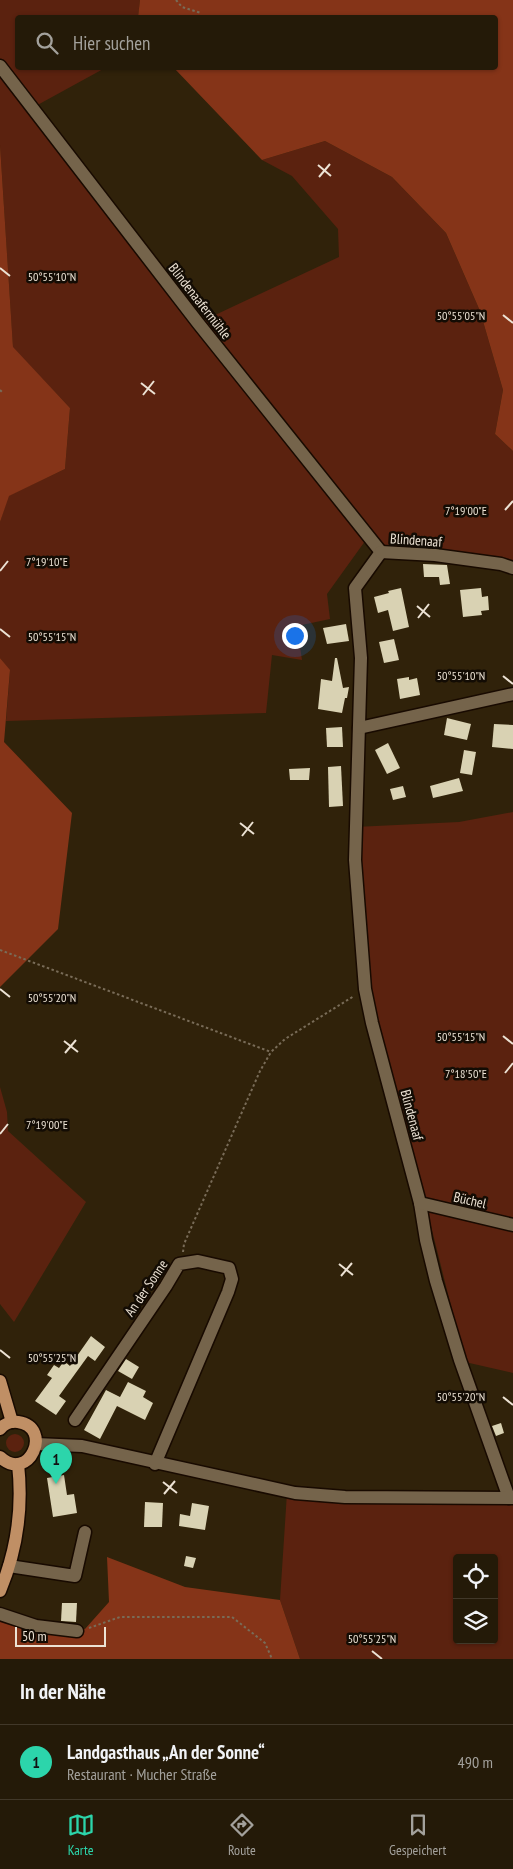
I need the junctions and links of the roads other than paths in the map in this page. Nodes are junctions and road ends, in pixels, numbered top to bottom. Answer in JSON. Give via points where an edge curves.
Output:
{"nodes":[{"id":1,"x":0,"y":66,"type":"edge"},
{"id":2,"x":381,"y":552,"type":"junction"},
{"id":3,"x":513,"y":568,"type":"edge"},
{"id":4,"x":513,"y":694,"type":"edge"},
{"id":5,"x":359,"y":728,"type":"junction"},
{"id":6,"x":420,"y":1203,"type":"junction"},
{"id":7,"x":513,"y":1225,"type":"edge"},
{"id":8,"x":0,"y":1381,"type":"edge"},
{"id":9,"x":75,"y":1420,"type":"dead end"},
{"id":10,"x":12,"y":1422,"type":"junction"},
{"id":11,"x":0,"y":1429,"type":"edge"},
{"id":12,"x":36,"y":1444,"type":"junction"},
{"id":13,"x":0,"y":1457,"type":"edge"},
{"id":14,"x":18,"y":1464,"type":"junction"},
{"id":15,"x":156,"y":1464,"type":"junction"},
{"id":16,"x":511,"y":1498,"type":"edge"},
{"id":17,"x":85,"y":1532,"type":"dead end"},
{"id":18,"x":9,"y":1566,"type":"junction"},
{"id":19,"x":0,"y":1591,"type":"edge"},
{"id":20,"x":0,"y":1614,"type":"edge"},
{"id":21,"x":77,"y":1632,"type":"road end"}],
"edges":[{"from":1,"to":2,"type":"street","name":"Blindenaafermühle","via":[[192,315]]},
{"from":2,"to":3,"type":"street","name":"Blindenaaf","via":[[435,555]]},
{"from":2,"to":5,"type":"street","name":"Blindenaaf","via":[[355,588],[361,658]]},
{"from":4,"to":5,"type":"street"},
{"from":5,"to":6,"type":"street","name":"Blindenaaf","via":[[355,860],[365,989]]},
{"from":6,"to":7,"type":"street","name":"Büchel"},
{"from":6,"to":16,"type":"street","name":"Blindenaaf","via":[[436,1281],[460,1360]]},
{"from":8,"to":10,"type":"main road"},
{"from":9,"to":15,"type":"street","name":"An der Sonne","via":[[179,1264],[198,1261],[229,1268],[232,1279],[228,1292]]},
{"from":10,"to":11,"type":"main road"},
{"from":10,"to":12,"type":"main road","via":[[26,1425],[35,1436]]},
{"from":12,"to":14,"type":"main road","via":[[31,1457]]},
{"from":12,"to":15,"type":"street","via":[[82,1446]]},
{"from":13,"to":14,"type":"main road"},
{"from":14,"to":18,"type":"main road","via":[[19,1523]]},
{"from":15,"to":16,"type":"street","via":[[295,1493],[345,1497]]},
{"from":17,"to":18,"type":"street","via":[[75,1576]]},
{"from":18,"to":19,"type":"main road"},
{"from":20,"to":21,"type":"street","via":[[36,1626]]}]}
